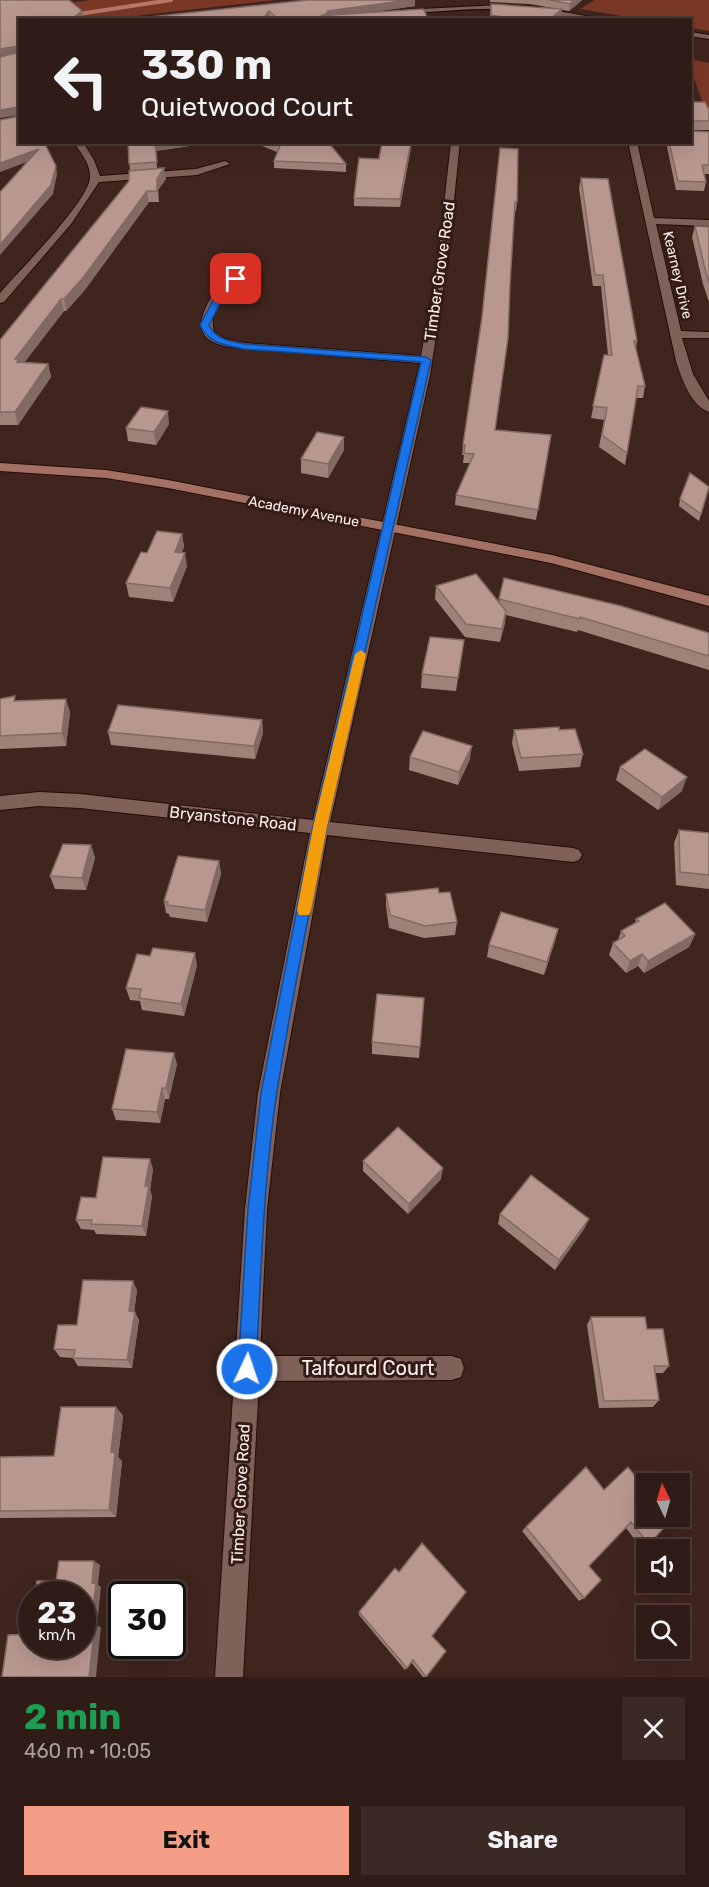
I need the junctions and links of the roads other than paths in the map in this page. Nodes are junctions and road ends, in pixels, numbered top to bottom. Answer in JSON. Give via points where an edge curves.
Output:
{"nodes":[{"id":1,"x":456,"y":9,"type":"junction"},
{"id":2,"x":390,"y":13,"type":"edge"},
{"id":3,"x":461,"y":18,"type":"edge"},
{"id":4,"x":592,"y":18,"type":"edge"},
{"id":5,"x":692,"y":34,"type":"edge"},
{"id":6,"x":709,"y":38,"type":"edge"},
{"id":7,"x":79,"y":144,"type":"edge"},
{"id":8,"x":456,"y":144,"type":"edge"},
{"id":9,"x":632,"y":144,"type":"edge"},
{"id":10,"x":225,"y":164,"type":"dead end"},
{"id":11,"x":95,"y":179,"type":"junction"},
{"id":12,"x":650,"y":221,"type":"junction"},
{"id":13,"x":709,"y":223,"type":"edge"},
{"id":14,"x":254,"y":273,"type":"dead end"},
{"id":15,"x":0,"y":300,"type":"edge"},
{"id":16,"x":677,"y":334,"type":"junction"},
{"id":17,"x":709,"y":335,"type":"edge"},
{"id":18,"x":426,"y":360,"type":"junction"},
{"id":19,"x":709,"y":408,"type":"edge"},
{"id":20,"x":0,"y":467,"type":"edge"},
{"id":21,"x":390,"y":528,"type":"junction"},
{"id":22,"x":709,"y":601,"type":"edge"},
{"id":23,"x":0,"y":804,"type":"edge"},
{"id":24,"x":320,"y":827,"type":"junction"},
{"id":25,"x":573,"y":855,"type":"dead end"},
{"id":26,"x":452,"y":1368,"type":"dead end"},
{"id":27,"x":247,"y":1369,"type":"junction"},
{"id":28,"x":229,"y":1677,"type":"edge"}],
"edges":[{"from":1,"to":2,"type":"street"},
{"from":1,"to":3,"type":"street"},
{"from":1,"to":4,"type":"street","via":[[519,7]]},
{"from":5,"to":6,"type":"street"},
{"from":7,"to":11,"type":"street"},
{"from":8,"to":18,"type":"street","name":"Timber Grove Road"},
{"from":9,"to":12,"type":"street","name":"Kearney Drive"},
{"from":10,"to":11,"type":"street","via":[[197,172]]},
{"from":11,"to":15,"type":"street","via":[[81,206]]},
{"from":12,"to":13,"type":"street"},
{"from":12,"to":16,"type":"street","name":"Kearney Drive"},
{"from":14,"to":18,"type":"street","via":[[226,284],[207,318],[209,333],[220,342]]},
{"from":16,"to":17,"type":"street"},
{"from":16,"to":19,"type":"street","name":"Kearney Drive","via":[[689,382]]},
{"from":18,"to":21,"type":"street","name":"Timber Grove Road"},
{"from":20,"to":21,"type":"street","name":"Academy Avenue","via":[[106,474]]},
{"from":21,"to":22,"type":"street","name":"Academy Avenue","via":[[552,559]]},
{"from":21,"to":24,"type":"street","name":"Timber Grove Road"},
{"from":23,"to":24,"type":"street","name":"Bryanstone Road","via":[[39,799],[80,801]]},
{"from":24,"to":25,"type":"street","name":"Bryanstone Road"},
{"from":24,"to":27,"type":"street","name":"Timber Grove Road","via":[[269,1093],[256,1209]]},
{"from":26,"to":27,"type":"street","name":"Talfourd Court"},
{"from":27,"to":28,"type":"street","name":"Timber Grove Road"}]}
